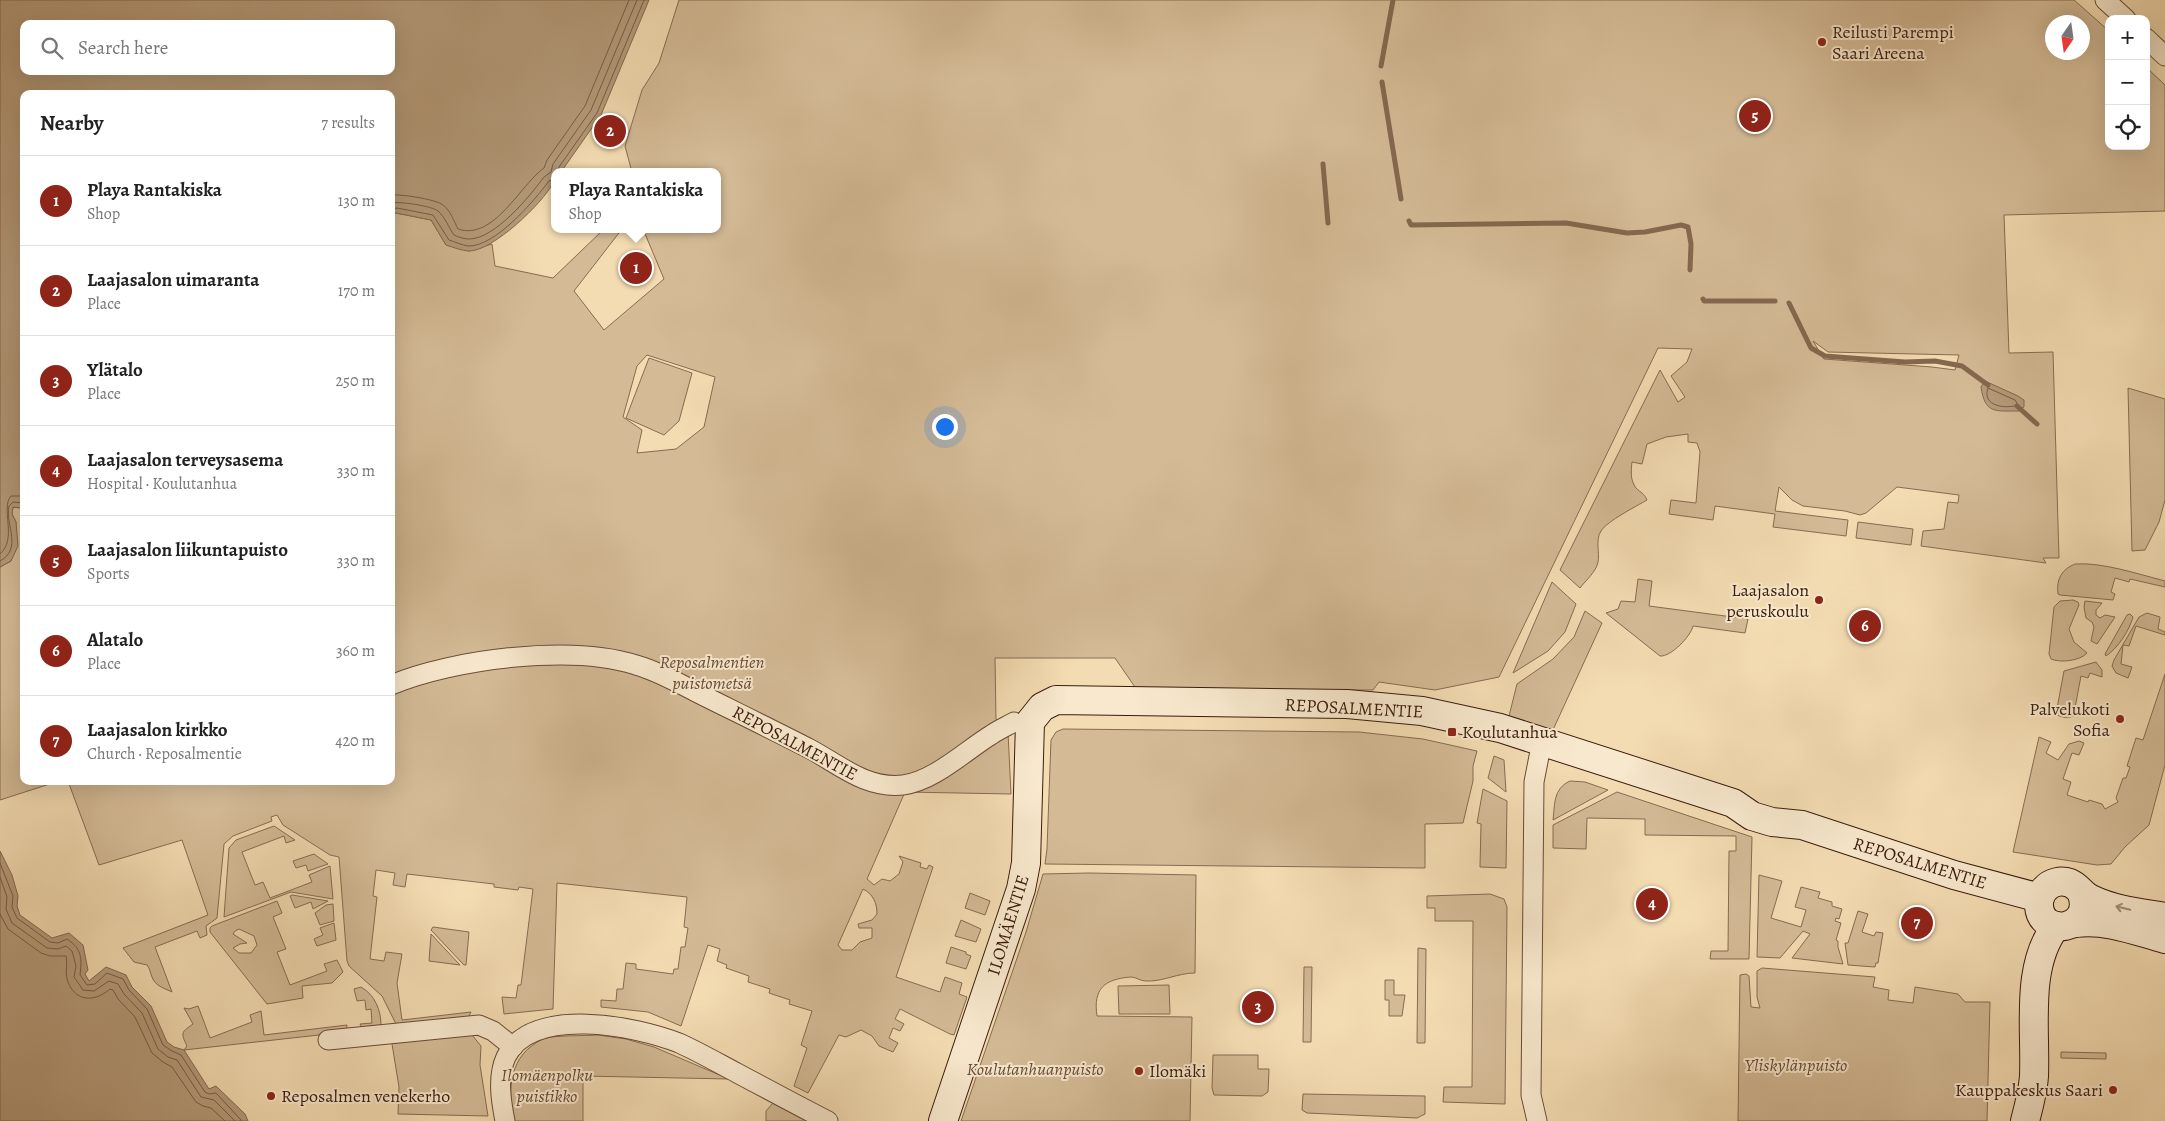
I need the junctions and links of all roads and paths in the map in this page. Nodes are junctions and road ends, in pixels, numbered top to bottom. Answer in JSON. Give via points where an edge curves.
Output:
{"nodes":[{"id":1,"x":2105,"y":0,"type":"edge"},
{"id":2,"x":2122,"y":15,"type":"edge"},
{"id":3,"x":2150,"y":42,"type":"edge"},
{"id":4,"x":2165,"y":56,"type":"edge"},
{"id":5,"x":395,"y":683,"type":"edge"},
{"id":6,"x":1022,"y":722,"type":"junction"},
{"id":7,"x":1542,"y":741,"type":"junction"},
{"id":8,"x":2082,"y":894,"type":"junction"},
{"id":9,"x":2040,"y":898,"type":"junction"},
{"id":10,"x":2165,"y":917,"type":"edge"},
{"id":11,"x":2066,"y":925,"type":"junction"},
{"id":12,"x":2165,"y":939,"type":"edge"},
{"id":13,"x":328,"y":1040,"type":"dead end"},
{"id":14,"x":513,"y":1047,"type":"junction"},
{"id":15,"x":505,"y":1121,"type":"edge"},
{"id":16,"x":828,"y":1121,"type":"edge"},
{"id":17,"x":943,"y":1121,"type":"edge"},
{"id":18,"x":1537,"y":1121,"type":"edge"},
{"id":19,"x":2026,"y":1121,"type":"edge"}],
"edges":[{"from":1,"to":2,"type":"street"},
{"from":3,"to":4,"type":"street"},
{"from":5,"to":6,"type":"street","name":"REPOSALMENTIE","via":[[448,668],[504,658],[613,658],[660,674],[827,758],[859,778],[873,784],[888,785],[920,781],[991,735]]},
{"from":6,"to":7,"type":"street","name":"REPOSALMENTIE","via":[[1056,700],[1347,704],[1422,711]]},
{"from":6,"to":17,"type":"street","name":"ILOMÄENTIE","via":[[1026,864],[1021,889]]},
{"from":7,"to":9,"type":"street","name":"REPOSALMENTIE","via":[[1733,803],[1752,816],[1802,825]]},
{"from":7,"to":18,"type":"street","via":[[1534,782],[1531,881],[1531,1095]]},
{"from":8,"to":9,"type":"street","via":[[2075,886],[2062,882],[2050,885]]},
{"from":10,"to":8,"type":"street","one_way":true,"via":[[2098,902]]},
{"from":8,"to":11,"type":"street","via":[[2084,909]]},
{"from":9,"to":11,"type":"street","via":[[2045,921]]},
{"from":11,"to":12,"type":"street","via":[[2089,921]]},
{"from":11,"to":19,"type":"street","via":[[2046,939],[2038,963],[2034,1078]]},
{"from":13,"to":14,"type":"street","via":[[479,1025]]},
{"from":14,"to":15,"type":"street","via":[[505,1059],[501,1075]]},
{"from":14,"to":16,"type":"street","via":[[532,1032],[552,1027],[582,1024],[639,1030],[692,1050]]}]}
